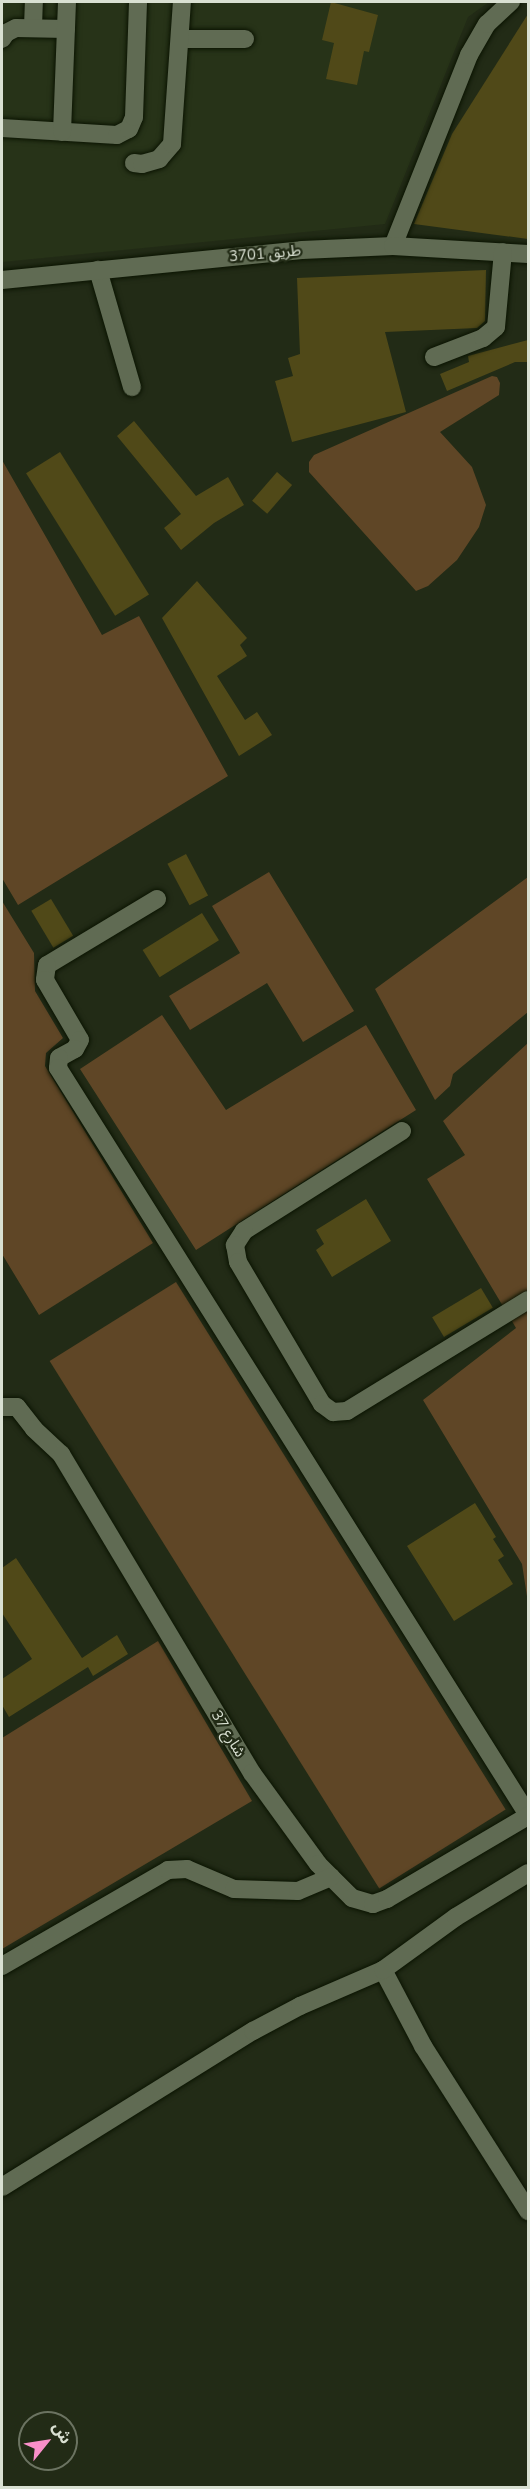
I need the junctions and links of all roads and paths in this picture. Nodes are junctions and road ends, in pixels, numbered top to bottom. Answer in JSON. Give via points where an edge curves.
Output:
{"nodes":[{"id":1,"x":34,"y":2,"type":"edge"},
{"id":2,"x":67,"y":2,"type":"edge"},
{"id":3,"x":138,"y":2,"type":"edge"},
{"id":4,"x":182,"y":2,"type":"edge"},
{"id":5,"x":511,"y":2,"type":"edge"},
{"id":6,"x":33,"y":27,"type":"junction"},
{"id":7,"x":66,"y":29,"type":"junction"},
{"id":8,"x":2,"y":39,"type":"edge"},
{"id":9,"x":181,"y":39,"type":"junction"},
{"id":10,"x":245,"y":39,"type":"dead end"},
{"id":11,"x":2,"y":128,"type":"edge"},
{"id":12,"x":62,"y":132,"type":"junction"},
{"id":13,"x":134,"y":163,"type":"dead end"},
{"id":14,"x":393,"y":246,"type":"junction"},
{"id":15,"x":503,"y":252,"type":"junction"},
{"id":16,"x":528,"y":254,"type":"edge"},
{"id":17,"x":98,"y":270,"type":"junction"},
{"id":18,"x":2,"y":280,"type":"edge"},
{"id":19,"x":434,"y":357,"type":"dead end"},
{"id":20,"x":132,"y":387,"type":"dead end"},
{"id":21,"x":157,"y":899,"type":"dead end"},
{"id":22,"x":402,"y":1131,"type":"dead end"},
{"id":23,"x":528,"y":1300,"type":"edge"},
{"id":24,"x":2,"y":1407,"type":"edge"},
{"id":25,"x":528,"y":1816,"type":"edge"},
{"id":26,"x":528,"y":1873,"type":"edge"},
{"id":27,"x":331,"y":1877,"type":"junction"},
{"id":28,"x":2,"y":1966,"type":"edge"},
{"id":29,"x":383,"y":1970,"type":"junction"},
{"id":30,"x":2,"y":2187,"type":"edge"},
{"id":31,"x":528,"y":2211,"type":"edge"}],
"edges":[{"from":1,"to":6,"type":"street"},
{"from":2,"to":7,"type":"street"},
{"from":3,"to":12,"type":"street","via":[[129,129],[117,135]]},
{"from":4,"to":9,"type":"street"},
{"from":5,"to":14,"type":"street","via":[[487,24],[469,55]]},
{"from":6,"to":7,"type":"street"},
{"from":6,"to":8,"type":"street","via":[[11,30]]},
{"from":7,"to":12,"type":"street"},
{"from":9,"to":10,"type":"street"},
{"from":9,"to":13,"type":"street","via":[[172,144],[159,159]]},
{"from":11,"to":12,"type":"street"},
{"from":14,"to":15,"type":"street","name":"طريق 3701"},
{"from":14,"to":17,"type":"street","name":"طريق 3701","via":[[302,250]]},
{"from":15,"to":16,"type":"street","name":"طريق 3701"},
{"from":15,"to":19,"type":"street","via":[[496,327],[488,336]]},
{"from":17,"to":18,"type":"street","name":"طريق 3701"},
{"from":17,"to":20,"type":"street"},
{"from":21,"to":25,"type":"street","via":[[47,965],[45,980],[80,1040],[75,1049],[59,1058],[58,1068]]},
{"from":22,"to":23,"type":"street","via":[[244,1231],[235,1245],[238,1262],[322,1404],[333,1412],[347,1411]]},
{"from":24,"to":27,"type":"street","name":"شارع 37","via":[[17,1407],[34,1430],[61,1454],[252,1773]]},
{"from":25,"to":27,"type":"street","name":"شارع 37","via":[[380,1902],[358,1902]]},
{"from":26,"to":29,"type":"street","via":[[456,1917]]},
{"from":27,"to":28,"type":"street","via":[[298,1891],[234,1889],[187,1869],[168,1869]]},
{"from":29,"to":30,"type":"street","via":[[253,2031]]},
{"from":29,"to":31,"type":"street","via":[[423,2046]]}]}
